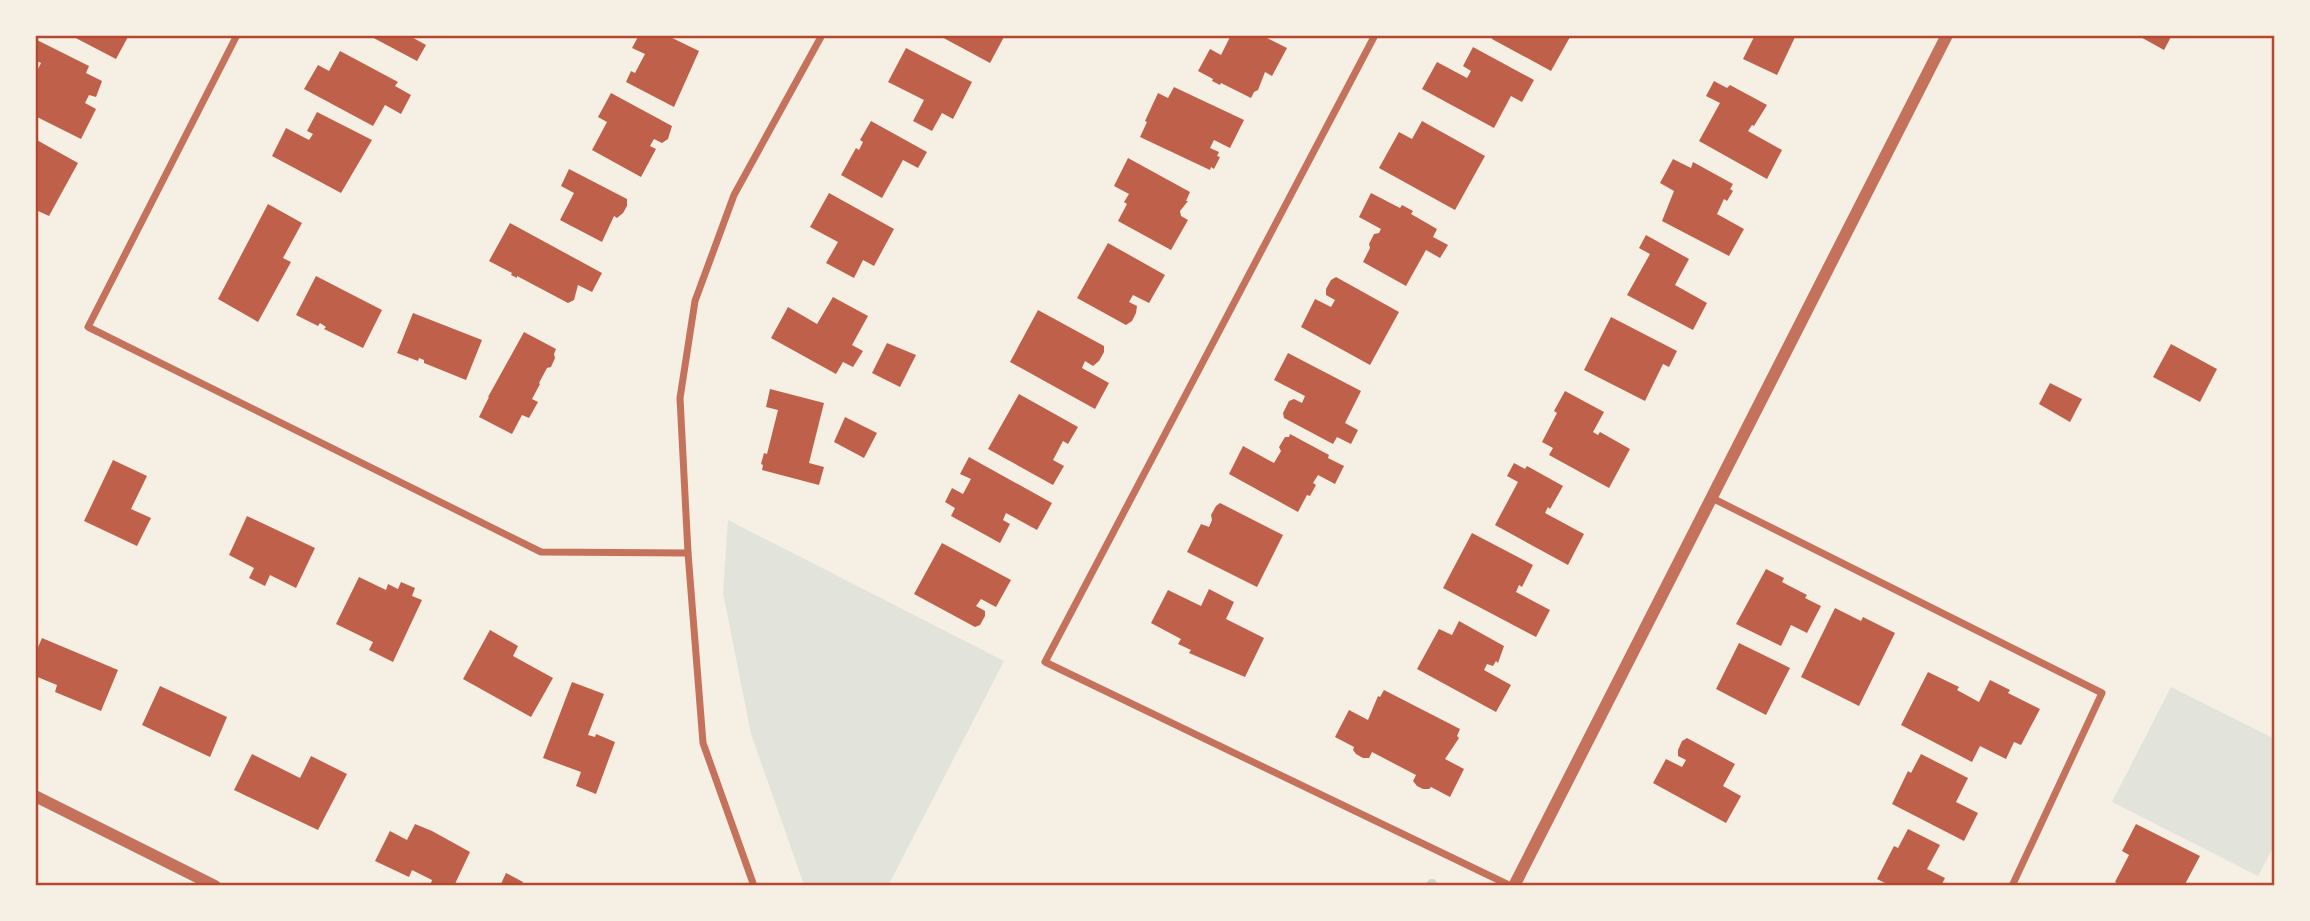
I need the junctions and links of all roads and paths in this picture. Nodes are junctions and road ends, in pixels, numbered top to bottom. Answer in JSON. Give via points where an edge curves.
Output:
{"nodes":[{"id":1,"x":237,"y":35,"type":"edge"},
{"id":2,"x":822,"y":35,"type":"edge"},
{"id":3,"x":1375,"y":35,"type":"edge"},
{"id":4,"x":1947,"y":35,"type":"edge"},
{"id":5,"x":1712,"y":498,"type":"junction"},
{"id":6,"x":688,"y":553,"type":"junction"},
{"id":7,"x":35,"y":796,"type":"edge"},
{"id":8,"x":215,"y":886,"type":"edge"},
{"id":9,"x":754,"y":886,"type":"edge"},
{"id":10,"x":1512,"y":886,"type":"edge"},
{"id":11,"x":2012,"y":886,"type":"edge"}],
"edges":[{"from":1,"to":6,"type":"street","via":[[88,327],[541,552]]},
{"from":2,"to":6,"type":"street","via":[[734,195],[695,301],[680,398]]},
{"from":3,"to":10,"type":"street","via":[[1045,662]]},
{"from":4,"to":5,"type":"street"},
{"from":5,"to":10,"type":"street"},
{"from":5,"to":11,"type":"street","via":[[2102,694]]},
{"from":6,"to":9,"type":"street","via":[[703,743]]},
{"from":7,"to":8,"type":"street"}]}
